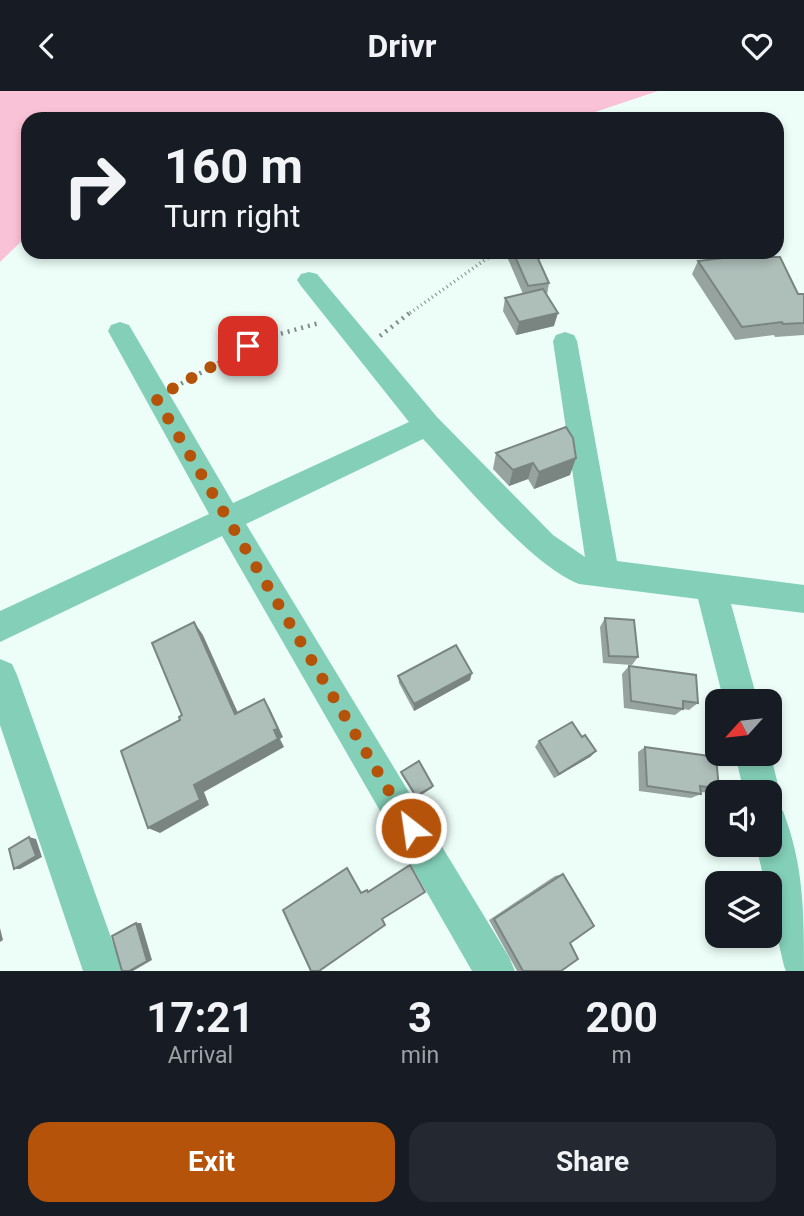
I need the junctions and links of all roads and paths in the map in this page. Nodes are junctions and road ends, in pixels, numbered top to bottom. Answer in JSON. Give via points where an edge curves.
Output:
{"nodes":[{"id":1,"x":486,"y":259,"type":"edge"},
{"id":2,"x":309,"y":280,"type":"dead end"},
{"id":3,"x":342,"y":319,"type":"junction"},
{"id":4,"x":120,"y":331,"type":"dead end"},
{"id":5,"x":565,"y":341,"type":"dead end"},
{"id":6,"x":366,"y":349,"type":"junction"},
{"id":7,"x":156,"y":398,"type":"junction"},
{"id":8,"x":427,"y":425,"type":"junction"},
{"id":9,"x":229,"y":519,"type":"junction"},
{"id":10,"x":604,"y":573,"type":"junction"},
{"id":11,"x":711,"y":588,"type":"junction"},
{"id":12,"x":804,"y":599,"type":"edge"},
{"id":13,"x":0,"y":627,"type":"edge"},
{"id":14,"x":0,"y":675,"type":"edge"},
{"id":15,"x":738,"y":689,"type":"edge"},
{"id":16,"x":778,"y":857,"type":"edge"},
{"id":17,"x":804,"y":966,"type":"edge"},
{"id":18,"x":103,"y":971,"type":"edge"},
{"id":19,"x":495,"y":971,"type":"edge"}],
"edges":[{"from":1,"to":6,"type":"path","via":[[413,309]]},
{"from":2,"to":3,"type":"street"},
{"from":3,"to":6,"type":"street"},
{"from":3,"to":7,"type":"path","via":[[294,326],[248,346]]},
{"from":4,"to":7,"type":"street"},
{"from":5,"to":10,"type":"street"},
{"from":6,"to":8,"type":"street"},
{"from":7,"to":9,"type":"street"},
{"from":8,"to":9,"type":"street"},
{"from":8,"to":10,"type":"street","via":[[542,544],[579,570]]},
{"from":9,"to":13,"type":"street"},
{"from":9,"to":19,"type":"street"},
{"from":10,"to":11,"type":"street"},
{"from":11,"to":12,"type":"street"},
{"from":11,"to":15,"type":"street"},
{"from":14,"to":18,"type":"street"},
{"from":16,"to":17,"type":"street"}]}
